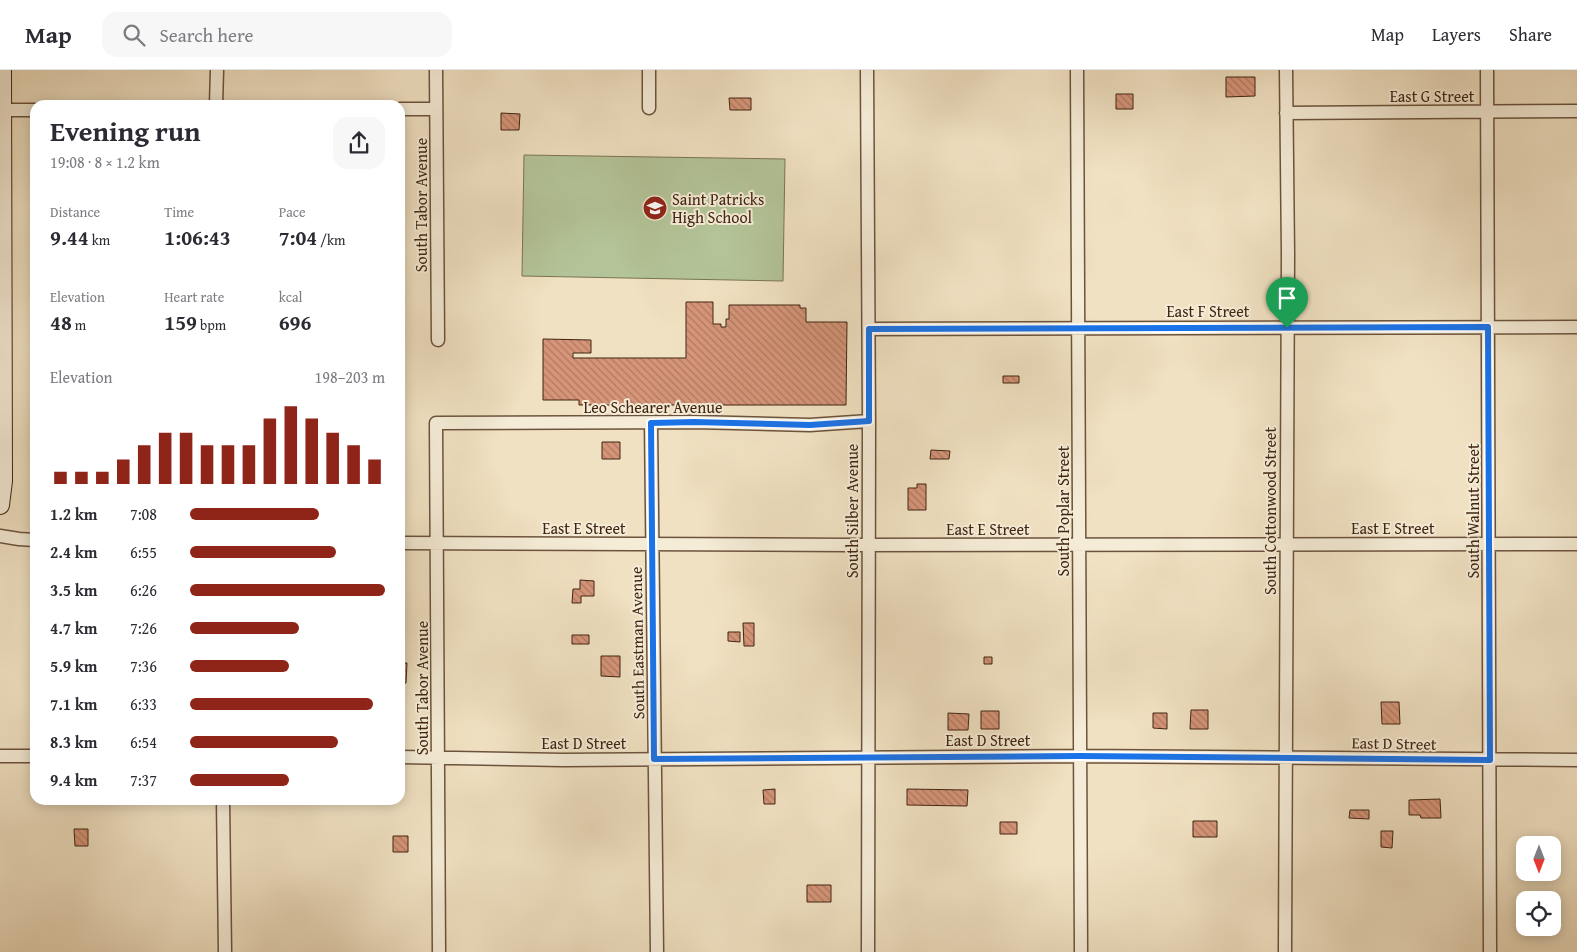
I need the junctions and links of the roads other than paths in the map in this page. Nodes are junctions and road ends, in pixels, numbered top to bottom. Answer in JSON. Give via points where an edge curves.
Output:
{"nodes":[{"id":1,"x":2,"y":70,"type":"edge"},
{"id":2,"x":217,"y":70,"type":"edge"},
{"id":3,"x":436,"y":70,"type":"edge"},
{"id":4,"x":649,"y":70,"type":"edge"},
{"id":5,"x":867,"y":70,"type":"edge"},
{"id":6,"x":1077,"y":70,"type":"edge"},
{"id":7,"x":1286,"y":70,"type":"edge"},
{"id":8,"x":1488,"y":70,"type":"edge"},
{"id":9,"x":216,"y":100,"type":"edge"},
{"id":10,"x":649,"y":108,"type":"dead end"},
{"id":11,"x":405,"y":109,"type":"edge"},
{"id":12,"x":436,"y":109,"type":"junction"},
{"id":13,"x":1,"y":110,"type":"edge"},
{"id":14,"x":30,"y":110,"type":"edge"},
{"id":15,"x":1577,"y":111,"type":"edge"},
{"id":16,"x":1488,"y":112,"type":"junction"},
{"id":17,"x":1286,"y":113,"type":"junction"},
{"id":18,"x":1488,"y":327,"type":"junction"},
{"id":19,"x":1577,"y":327,"type":"edge"},
{"id":20,"x":1079,"y":328,"type":"junction"},
{"id":21,"x":1287,"y":328,"type":"junction"},
{"id":22,"x":869,"y":329,"type":"junction"},
{"id":23,"x":438,"y":340,"type":"dead end"},
{"id":24,"x":869,"y":421,"type":"junction"},
{"id":25,"x":436,"y":423,"type":"joint"},
{"id":26,"x":651,"y":423,"type":"junction"},
{"id":27,"x":0,"y":505,"type":"edge"},
{"id":28,"x":0,"y":536,"type":"edge"},
{"id":29,"x":30,"y":540,"type":"edge"},
{"id":30,"x":405,"y":543,"type":"edge"},
{"id":31,"x":438,"y":544,"type":"junction"},
{"id":32,"x":1286,"y":544,"type":"junction"},
{"id":33,"x":1490,"y":544,"type":"junction"},
{"id":34,"x":1577,"y":544,"type":"edge"},
{"id":35,"x":652,"y":545,"type":"junction"},
{"id":36,"x":1080,"y":545,"type":"junction"},
{"id":37,"x":869,"y":546,"type":"junction"},
{"id":38,"x":0,"y":756,"type":"edge"},
{"id":39,"x":30,"y":756,"type":"edge"},
{"id":40,"x":1080,"y":756,"type":"junction"},
{"id":41,"x":405,"y":757,"type":"edge"},
{"id":42,"x":439,"y":757,"type":"junction"},
{"id":43,"x":868,"y":758,"type":"junction"},
{"id":44,"x":1285,"y":758,"type":"junction"},
{"id":45,"x":654,"y":759,"type":"junction"},
{"id":46,"x":1490,"y":760,"type":"junction"},
{"id":47,"x":1577,"y":760,"type":"edge"},
{"id":48,"x":223,"y":805,"type":"edge"},
{"id":49,"x":225,"y":952,"type":"edge"},
{"id":50,"x":439,"y":952,"type":"edge"},
{"id":51,"x":656,"y":952,"type":"edge"},
{"id":52,"x":868,"y":952,"type":"edge"},
{"id":53,"x":1081,"y":952,"type":"edge"},
{"id":54,"x":1285,"y":952,"type":"edge"},
{"id":55,"x":1490,"y":952,"type":"edge"}],
"edges":[{"from":1,"to":13,"type":"main road"},
{"from":2,"to":9,"type":"street"},
{"from":3,"to":12,"type":"street","name":"South Tabor Avenue"},
{"from":4,"to":10,"type":"street"},
{"from":5,"to":22,"type":"street","name":"South Silber Avenue"},
{"from":6,"to":20,"type":"street","name":"South Poplar Street"},
{"from":7,"to":17,"type":"street","name":"South Cottonwood Street"},
{"from":8,"to":16,"type":"street","name":"South Walnut Street"},
{"from":11,"to":12,"type":"street"},
{"from":12,"to":23,"type":"street","name":"South Tabor Avenue"},
{"from":13,"to":14,"type":"street"},
{"from":13,"to":27,"type":"main road","via":[[3,482]]},
{"from":15,"to":16,"type":"street","name":"East G Street"},
{"from":16,"to":17,"type":"street","name":"East G Street"},
{"from":16,"to":18,"type":"street","name":"South Walnut Street"},
{"from":17,"to":21,"type":"street","name":"South Cottonwood Street"},
{"from":18,"to":19,"type":"street","name":"East F Street"},
{"from":18,"to":21,"type":"street","name":"East F Street"},
{"from":18,"to":33,"type":"street","name":"South Walnut Street"},
{"from":20,"to":21,"type":"street","name":"East F Street"},
{"from":20,"to":22,"type":"street","name":"East F Street"},
{"from":20,"to":36,"type":"street","name":"South Poplar Street"},
{"from":21,"to":32,"type":"street","name":"South Cottonwood Street"},
{"from":22,"to":24,"type":"street","name":"South Silber Avenue"},
{"from":24,"to":26,"type":"street","name":"Leo Schearer Avenue","via":[[810,425]]},
{"from":24,"to":37,"type":"street","name":"South Silber Avenue"},
{"from":25,"to":26,"type":"street","name":"Leo Schearer Avenue"},
{"from":25,"to":31,"type":"street","name":"South Tabor Avenue"},
{"from":26,"to":35,"type":"street","name":"South Eastman Avenue"},
{"from":28,"to":29,"type":"street"},
{"from":30,"to":31,"type":"street","name":"East E Street"},
{"from":31,"to":35,"type":"street","name":"East E Street"},
{"from":31,"to":42,"type":"street","name":"South Tabor Avenue"},
{"from":32,"to":33,"type":"street","name":"East E Street"},
{"from":32,"to":36,"type":"street","name":"East E Street"},
{"from":32,"to":44,"type":"street","name":"South Cottonwood Street"},
{"from":33,"to":34,"type":"street","name":"East E Street"},
{"from":33,"to":46,"type":"street","name":"South Walnut Street"},
{"from":35,"to":37,"type":"street","name":"East E Street"},
{"from":35,"to":45,"type":"street","name":"South Eastman Avenue"},
{"from":36,"to":37,"type":"street","name":"East E Street"},
{"from":36,"to":40,"type":"street","name":"South Poplar Street"},
{"from":37,"to":43,"type":"street","name":"South Silber Avenue"},
{"from":38,"to":39,"type":"street"},
{"from":40,"to":43,"type":"street","name":"East D Street"},
{"from":40,"to":44,"type":"street","name":"East D Street"},
{"from":40,"to":53,"type":"street","name":"South Poplar Street"},
{"from":41,"to":42,"type":"street","name":"East D Street"},
{"from":42,"to":45,"type":"street","name":"East D Street"},
{"from":42,"to":50,"type":"street","name":"South Tabor Avenue"},
{"from":43,"to":45,"type":"street","name":"East D Street"},
{"from":43,"to":52,"type":"street","name":"South Silber Avenue"},
{"from":44,"to":46,"type":"street","name":"East D Street"},
{"from":44,"to":54,"type":"street","name":"South Cottonwood Street"},
{"from":45,"to":51,"type":"street","name":"South Eastman Avenue"},
{"from":46,"to":47,"type":"street","name":"East D Street"},
{"from":46,"to":55,"type":"street","name":"South Walnut Street"},
{"from":48,"to":49,"type":"street"}]}
